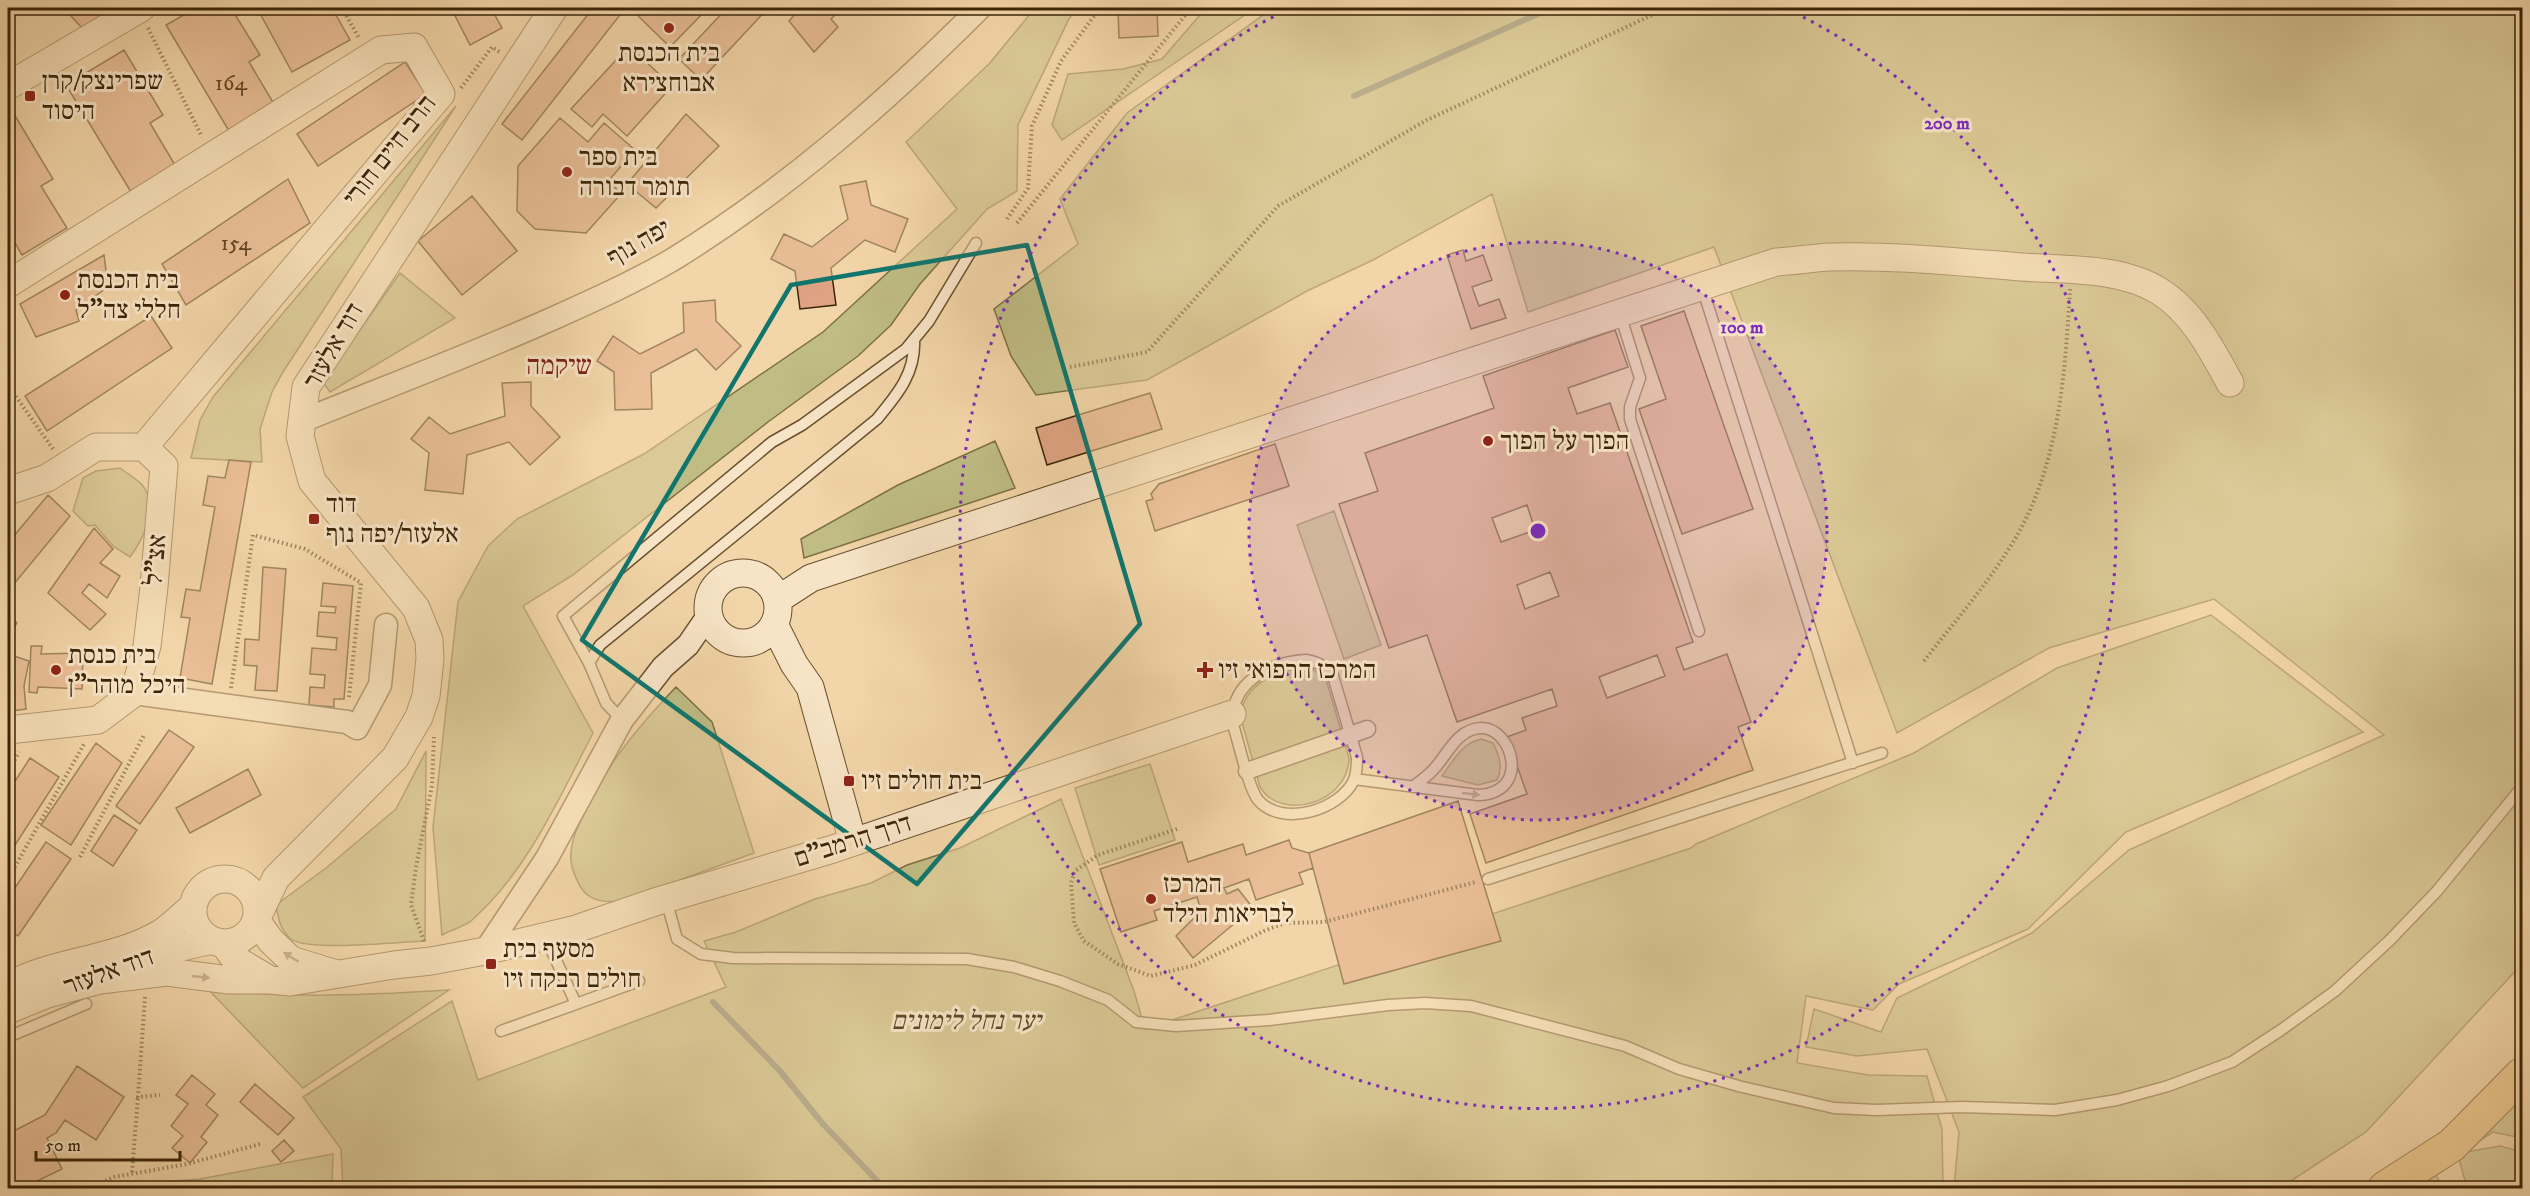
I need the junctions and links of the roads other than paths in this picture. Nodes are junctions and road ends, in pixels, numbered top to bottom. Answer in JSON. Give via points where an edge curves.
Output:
{"nodes":[{"id":1,"x":140,"y":8,"type":"edge"},
{"id":2,"x":545,"y":8,"type":"edge"},
{"id":3,"x":554,"y":8,"type":"edge"},
{"id":4,"x":980,"y":8,"type":"edge"},
{"id":5,"x":523,"y":53,"type":"junction"},
{"id":6,"x":8,"y":86,"type":"edge"},
{"id":7,"x":976,"y":243,"type":"dead end"},
{"id":8,"x":8,"y":284,"type":"edge"},
{"id":9,"x":1702,"y":287,"type":"junction"},
{"id":10,"x":1620,"y":314,"type":"junction"},
{"id":11,"x":914,"y":339,"type":"junction"},
{"id":12,"x":2230,"y":383,"type":"dead end"},
{"id":13,"x":302,"y":421,"type":"junction"},
{"id":14,"x":144,"y":447,"type":"junction"},
{"id":15,"x":8,"y":491,"type":"edge"},
{"id":16,"x":772,"y":601,"type":"junction"},
{"id":17,"x":386,"y":625,"type":"dead end"},
{"id":18,"x":713,"y":625,"type":"junction"},
{"id":19,"x":1699,"y":631,"type":"dead end"},
{"id":20,"x":754,"y":642,"type":"junction"},
{"id":21,"x":589,"y":663,"type":"junction"},
{"id":22,"x":794,"y":664,"type":"junction"},
{"id":23,"x":134,"y":693,"type":"junction"},
{"id":24,"x":1232,"y":714,"type":"junction"},
{"id":25,"x":622,"y":720,"type":"junction"},
{"id":26,"x":1367,"y":729,"type":"dead end"},
{"id":27,"x":8,"y":730,"type":"edge"},
{"id":28,"x":1350,"y":735,"type":"junction"},
{"id":29,"x":1882,"y":753,"type":"dead end"},
{"id":30,"x":1853,"y":763,"type":"junction"},
{"id":31,"x":1247,"y":771,"type":"junction"},
{"id":32,"x":1354,"y":779,"type":"junction"},
{"id":33,"x":1413,"y":787,"type":"junction"},
{"id":34,"x":2523,"y":787,"type":"edge"},
{"id":35,"x":346,"y":810,"type":"junction"},
{"id":36,"x":843,"y":845,"type":"junction"},
{"id":37,"x":232,"y":879,"type":"junction"},
{"id":38,"x":1488,"y":879,"type":"road end"},
{"id":39,"x":660,"y":901,"type":"junction"},
{"id":40,"x":193,"y":906,"type":"junction"},
{"id":41,"x":256,"y":920,"type":"junction"},
{"id":42,"x":545,"y":935,"type":"junction"},
{"id":43,"x":217,"y":942,"type":"junction"},
{"id":44,"x":485,"y":951,"type":"junction"},
{"id":45,"x":340,"y":975,"type":"junction"},
{"id":46,"x":270,"y":980,"type":"junction"},
{"id":47,"x":639,"y":981,"type":"dead end"},
{"id":48,"x":8,"y":986,"type":"edge"},
{"id":49,"x":40,"y":996,"type":"junction"},
{"id":50,"x":86,"y":1004,"type":"dead end"},
{"id":51,"x":576,"y":1004,"type":"junction"},
{"id":52,"x":8,"y":1010,"type":"edge"},
{"id":53,"x":501,"y":1031,"type":"dead end"},
{"id":54,"x":8,"y":1037,"type":"edge"},
{"id":55,"x":2523,"y":1074,"type":"edge"},
{"id":56,"x":2523,"y":1090,"type":"edge"},
{"id":57,"x":2452,"y":1145,"type":"junction"},
{"id":58,"x":2385,"y":1188,"type":"edge"}],
"edges":[{"from":1,"to":6,"type":"street"},
{"from":2,"to":5,"type":"street","name":"דוד אלעזר"},
{"from":3,"to":5,"type":"street","name":"דוד אלעזר"},
{"from":4,"to":13,"type":"street","name":"יפה נוף","via":[[921,66],[802,170],[671,260],[517,334]]},
{"from":5,"to":13,"type":"street","name":"דוד אלעזר","via":[[312,377],[306,387]]},
{"from":7,"to":11,"type":"lane"},
{"from":8,"to":14,"type":"street","name":"הרב חיים חורי","via":[[370,56],[381,50],[414,47],[441,94]]},
{"from":9,"to":10,"type":"street"},
{"from":9,"to":12,"type":"street","via":[[1776,262],[1830,257],[2108,274],[2138,281],[2179,307]]},
{"from":9,"to":30,"type":"lane"},
{"from":10,"to":16,"type":"street","via":[[811,578]]},
{"from":10,"to":19,"type":"lane","via":[[1641,378],[1630,407],[1630,419]]},
{"from":11,"to":21,"type":"lane","via":[[915,356],[903,388],[877,419],[600,645]]},
{"from":11,"to":21,"type":"lane","via":[[906,349],[802,425],[772,442],[563,616]]},
{"from":13,"to":35,"type":"street","name":"דוד אלעזר","via":[[300,436],[312,481],[416,608],[429,640],[426,696],[419,717],[395,758]]},
{"from":14,"to":15,"type":"street","via":[[96,447],[47,478]]},
{"from":14,"to":23,"type":"street","name":"אצ\"ל","via":[[164,466],[147,646]]},
{"from":16,"to":18,"type":"street","via":[[753,574],[729,576],[711,592],[708,604]]},
{"from":16,"to":20,"type":"street","via":[[762,638]]},
{"from":16,"to":22,"type":"street"},
{"from":17,"to":23,"type":"street","via":[[380,685],[357,728],[347,722]]},
{"from":18,"to":20,"type":"street","via":[[734,643]]},
{"from":18,"to":25,"type":"street","via":[[663,667]]},
{"from":20,"to":22,"type":"street"},
{"from":21,"to":25,"type":"lane","via":[[606,703]]},
{"from":22,"to":36,"type":"street","via":[[810,687]]},
{"from":23,"to":27,"type":"street","via":[[98,720]]},
{"from":24,"to":28,"type":"lane","via":[[1243,688],[1256,675],[1288,661],[1306,660],[1317,662],[1333,676]]},
{"from":24,"to":31,"type":"lane"},
{"from":24,"to":36,"type":"street","name":"דרך הרמב\"ם"},
{"from":25,"to":44,"type":"street","via":[[547,858]]},
{"from":26,"to":28,"type":"street"},
{"from":28,"to":31,"type":"street"},
{"from":28,"to":32,"type":"lane","via":[[1357,757]]},
{"from":29,"to":30,"type":"lane"},
{"from":30,"to":38,"type":"lane"},
{"from":31,"to":32,"type":"lane","via":[[1259,801],[1289,813],[1328,806]]},
{"from":32,"to":33,"type":"lane"},
{"from":33,"to":33,"type":"lane","one_way":true,"via":[[1478,795],[1497,792],[1510,780],[1509,753],[1504,741],[1492,730],[1481,728],[1464,734]]},
{"from":34,"to":39,"type":"lane","via":[[2437,891],[2390,939],[2335,991],[2281,1030],[2232,1062],[2168,1086],[2117,1100],[2055,1110],[1834,1108],[1742,1087],[1679,1069],[1625,1046],[1471,1006],[1388,1005],[1210,1025],[1136,1022],[1108,1000],[1060,981],[1014,967],[967,959],[733,958],[701,954],[676,939]]},
{"from":35,"to":37,"type":"street","name":"דוד אלעזר","via":[[259,872]]},
{"from":35,"to":41,"type":"street","name":"דוד אלעזר","via":[[276,878]]},
{"from":36,"to":39,"type":"street","name":"דרך הרמב\"ם"},
{"from":37,"to":40,"type":"street","via":[[202,887]]},
{"from":37,"to":41,"type":"street","via":[[251,892]]},
{"from":39,"to":42,"type":"street","name":"דרך הרמב\"ם","via":[[576,929]]},
{"from":40,"to":43,"type":"street","via":[[198,928]]},
{"from":40,"to":48,"type":"street","name":"דוד אלעזר","via":[[161,933],[117,951],[28,975]]},
{"from":41,"to":43,"type":"street","via":[[243,938]]},
{"from":45,"to":41,"type":"street","name":"דרך הרמב\"ם","one_way":true,"via":[[291,960]]},
{"from":42,"to":44,"type":"street","name":"דרך הרמב\"ם"},
{"from":42,"to":51,"type":"lane"},
{"from":43,"to":46,"type":"street","name":"דרך הרמב\"ם","via":[[235,959]]},
{"from":43,"to":49,"type":"street","name":"דוד אלעזר","via":[[170,950]]},
{"from":44,"to":45,"type":"street","name":"דרך הרמב\"ם"},
{"from":45,"to":46,"type":"street","name":"דרך הרמב\"ם","via":[[290,982]]},
{"from":49,"to":46,"type":"street","one_way":true,"via":[[100,980],[167,972],[229,980]]},
{"from":47,"to":51,"type":"lane"},
{"from":49,"to":52,"type":"street","name":"דוד אלעזר"},
{"from":50,"to":54,"type":"lane"},
{"from":51,"to":53,"type":"lane"},
{"from":55,"to":57,"type":"highway"},
{"from":56,"to":57,"type":"street"},
{"from":57,"to":58,"type":"highway"}]}
